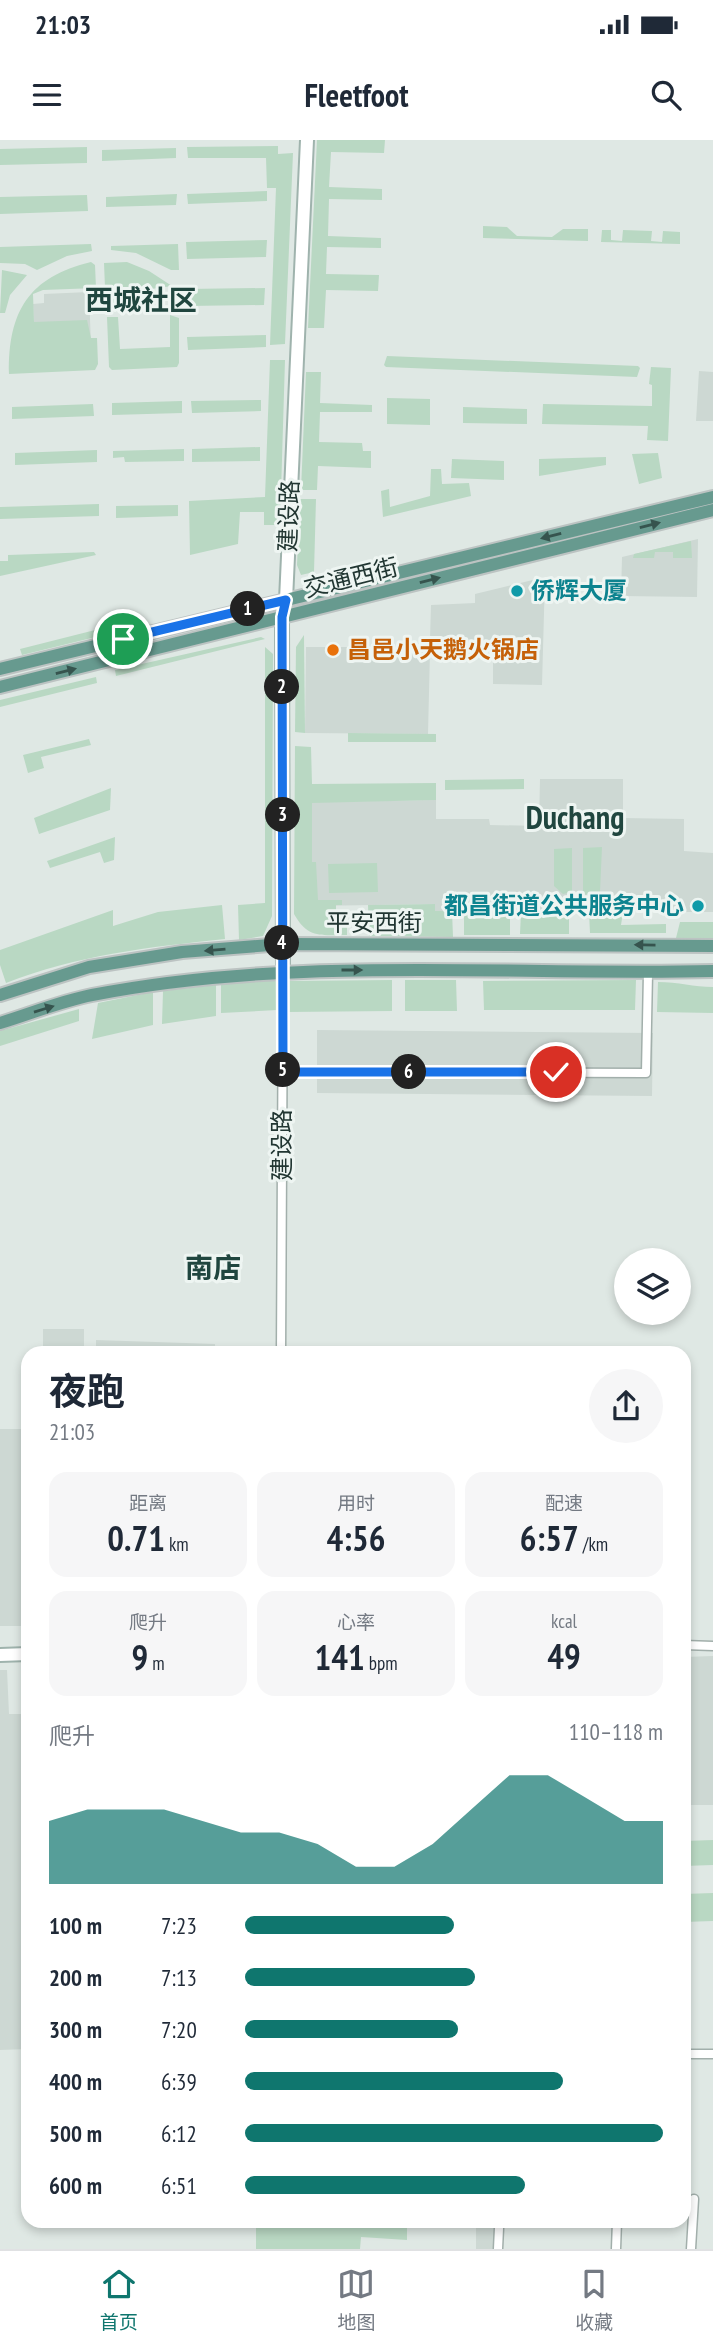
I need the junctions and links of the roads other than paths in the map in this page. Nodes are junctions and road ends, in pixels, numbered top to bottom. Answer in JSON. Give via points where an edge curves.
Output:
{"nodes":[{"id":1,"x":307,"y":140,"type":"edge"},
{"id":2,"x":713,"y":497,"type":"edge"},
{"id":3,"x":713,"y":510,"type":"edge"},
{"id":4,"x":286,"y":600,"type":"junction"},
{"id":5,"x":282,"y":617,"type":"junction"},
{"id":6,"x":0,"y":670,"type":"edge"},
{"id":7,"x":0,"y":687,"type":"edge"},
{"id":8,"x":282,"y":944,"type":"junction"},
{"id":9,"x":713,"y":946,"type":"edge"},
{"id":10,"x":284,"y":971,"type":"junction"},
{"id":11,"x":713,"y":971,"type":"edge"},
{"id":12,"x":648,"y":973,"type":"junction"},
{"id":13,"x":0,"y":995,"type":"edge"},
{"id":14,"x":0,"y":1023,"type":"edge"},
{"id":15,"x":283,"y":1072,"type":"junction"},
{"id":16,"x":281,"y":1346,"type":"edge"},
{"id":17,"x":691,"y":1645,"type":"edge"},
{"id":18,"x":713,"y":1646,"type":"edge"},
{"id":19,"x":21,"y":1654,"type":"edge"},
{"id":20,"x":0,"y":1655,"type":"edge"},
{"id":21,"x":691,"y":2054,"type":"edge"},
{"id":22,"x":713,"y":2054,"type":"edge"},
{"id":23,"x":694,"y":2199,"type":"dead end"},
{"id":24,"x":499,"y":2228,"type":"dead end"},
{"id":25,"x":617,"y":2228,"type":"edge"},
{"id":26,"x":499,"y":2249,"type":"edge"},
{"id":27,"x":616,"y":2249,"type":"edge"},
{"id":28,"x":691,"y":2249,"type":"edge"}],
"edges":[{"from":1,"to":4,"type":"street","name":"建设路"},
{"from":2,"to":4,"type":"main road","name":"交通西街","one_way":true},
{"from":5,"to":3,"type":"main road","name":"交通西街","one_way":true},
{"from":4,"to":5,"type":"street","name":"建设路"},
{"from":4,"to":6,"type":"main road","name":"交通西街"},
{"from":7,"to":5,"type":"main road","name":"交通西街","one_way":true},
{"from":5,"to":8,"type":"street","name":"建设路"},
{"from":9,"to":8,"type":"main road","name":"平安西街","one_way":true},
{"from":8,"to":10,"type":"street","name":"建设路"},
{"from":8,"to":13,"type":"main road","name":"平安西街","one_way":true,"via":[[183,952],[89,967]]},
{"from":10,"to":12,"type":"main road","name":"平安西街","one_way":true},
{"from":14,"to":10,"type":"main road","name":"平安西街","one_way":true,"via":[[89,996]]},
{"from":10,"to":15,"type":"street","name":"建设路"},
{"from":11,"to":12,"type":"main road","name":"平安西街"},
{"from":12,"to":15,"type":"street","via":[[646,1073]]},
{"from":15,"to":16,"type":"street","name":"建设路"},
{"from":17,"to":18,"type":"street"},
{"from":19,"to":20,"type":"street"},
{"from":21,"to":22,"type":"street"},
{"from":23,"to":28,"type":"street"},
{"from":24,"to":26,"type":"street"},
{"from":25,"to":27,"type":"street"}]}
